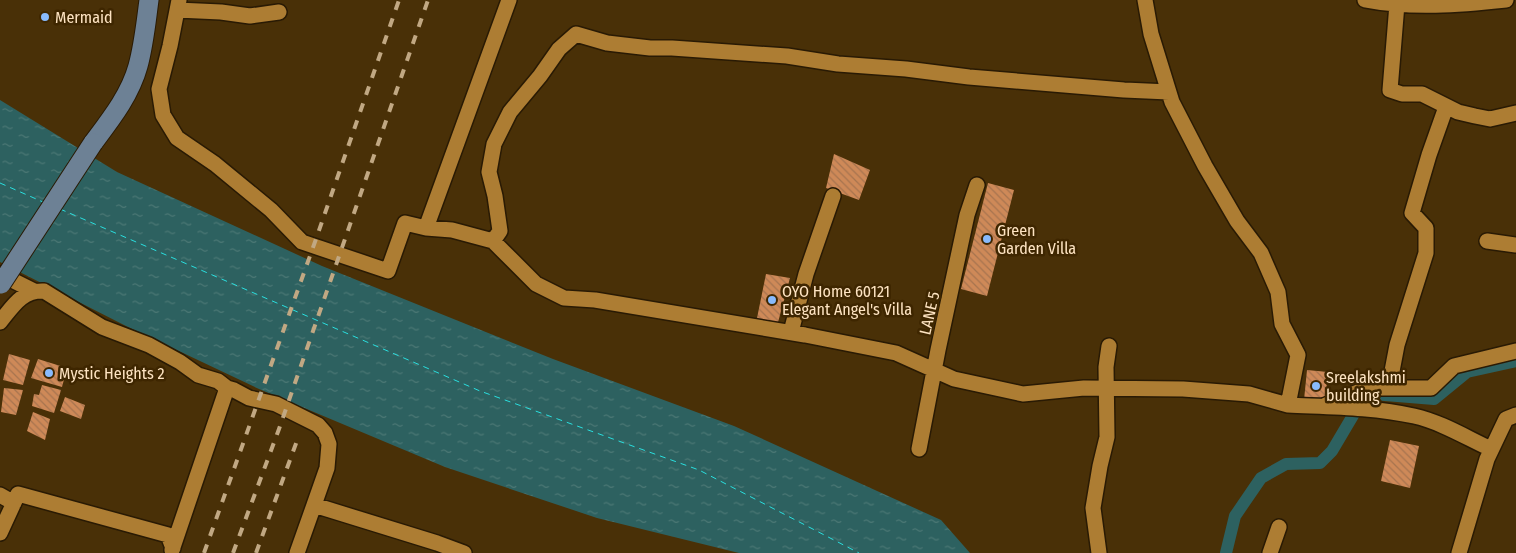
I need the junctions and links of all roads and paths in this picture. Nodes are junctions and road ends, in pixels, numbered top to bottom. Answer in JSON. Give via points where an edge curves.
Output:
{"nodes":[{"id":1,"x":148,"y":0,"type":"edge"},
{"id":2,"x":509,"y":0,"type":"edge"},
{"id":3,"x":1145,"y":0,"type":"edge"},
{"id":4,"x":1365,"y":0,"type":"edge"},
{"id":5,"x":1506,"y":0,"type":"edge"},
{"id":6,"x":1397,"y":4,"type":"junction"},
{"id":7,"x":178,"y":5,"type":"edge"},
{"id":8,"x":280,"y":12,"type":"dead end"},
{"id":9,"x":1169,"y":92,"type":"junction"},
{"id":10,"x":1446,"y":107,"type":"junction"},
{"id":11,"x":1516,"y":113,"type":"edge"},
{"id":12,"x":977,"y":185,"type":"dead end"},
{"id":13,"x":833,"y":196,"type":"dead end"},
{"id":14,"x":426,"y":228,"type":"junction"},
{"id":15,"x":493,"y":241,"type":"junction"},
{"id":16,"x":1488,"y":241,"type":"dead end"},
{"id":17,"x":1516,"y":245,"type":"edge"},
{"id":18,"x":0,"y":281,"type":"edge"},
{"id":19,"x":34,"y":291,"type":"junction"},
{"id":20,"x":0,"y":322,"type":"edge"},
{"id":21,"x":791,"y":332,"type":"junction"},
{"id":22,"x":1109,"y":346,"type":"dead end"},
{"id":23,"x":1516,"y":351,"type":"edge"},
{"id":24,"x":935,"y":370,"type":"junction"},
{"id":25,"x":1389,"y":387,"type":"junction"},
{"id":26,"x":227,"y":388,"type":"junction"},
{"id":27,"x":1106,"y":389,"type":"junction"},
{"id":28,"x":1288,"y":405,"type":"junction"},
{"id":29,"x":1322,"y":407,"type":"junction"},
{"id":30,"x":1516,"y":415,"type":"edge"},
{"id":31,"x":1491,"y":449,"type":"junction"},
{"id":32,"x":920,"y":450,"type":"dead end"},
{"id":33,"x":0,"y":495,"type":"edge"},
{"id":34,"x":14,"y":503,"type":"junction"},
{"id":35,"x":314,"y":505,"type":"junction"},
{"id":36,"x":1279,"y":528,"type":"dead end"},
{"id":37,"x":0,"y":533,"type":"edge"},
{"id":38,"x":172,"y":551,"type":"edge"},
{"id":39,"x":297,"y":553,"type":"edge"},
{"id":40,"x":464,"y":553,"type":"edge"},
{"id":41,"x":1099,"y":553,"type":"edge"},
{"id":42,"x":1270,"y":553,"type":"edge"},
{"id":43,"x":1459,"y":553,"type":"edge"}],
"edges":[{"from":1,"to":18,"type":"main road","bridge":true,"via":[[138,66],[118,108]]},
{"from":2,"to":14,"type":"street"},
{"from":3,"to":9,"type":"street","via":[[1151,34]]},
{"from":4,"to":6,"type":"street"},
{"from":5,"to":6,"type":"street","via":[[1471,4]]},
{"from":6,"to":10,"type":"street","via":[[1390,90],[1422,94]]},
{"from":7,"to":8,"type":"street","via":[[250,16]]},
{"from":7,"to":14,"type":"street","via":[[159,89],[163,115],[177,138],[264,204],[302,242],[388,271],[405,223]]},
{"from":9,"to":15,"type":"street","via":[[998,80],[787,56],[650,48],[607,43],[576,34],[559,49],[510,112],[494,144],[489,172],[500,231]]},
{"from":9,"to":28,"type":"street","via":[[1205,166],[1237,221],[1261,253],[1278,292],[1282,324],[1298,355]]},
{"from":10,"to":11,"type":"street","via":[[1490,119]]},
{"from":10,"to":25,"type":"street","via":[[1412,213],[1426,228],[1426,254],[1397,345]]},
{"from":12,"to":24,"type":"street","name":"LANE 5","via":[[967,215]]},
{"from":13,"to":21,"type":"street","via":[[806,274]]},
{"from":14,"to":15,"type":"street","via":[[452,230]]},
{"from":15,"to":21,"type":"street","via":[[536,284],[564,298],[595,300]]},
{"from":16,"to":17,"type":"street"},
{"from":18,"to":19,"type":"street"},
{"from":19,"to":20,"type":"street","via":[[24,295]]},
{"from":19,"to":26,"type":"street","via":[[44,292],[102,327],[148,345]]},
{"from":21,"to":24,"type":"street","via":[[896,353]]},
{"from":22,"to":27,"type":"street"},
{"from":23,"to":25,"type":"street","via":[[1454,366],[1431,388]]},
{"from":24,"to":27,"type":"street","via":[[954,379],[1023,394]]},
{"from":24,"to":32,"type":"street","name":"LANE 5"},
{"from":25,"to":29,"type":"street","via":[[1368,388]]},
{"from":26,"to":35,"type":"street","via":[[249,398],[276,404],[318,425],[325,433],[329,444],[327,468]]},
{"from":26,"to":38,"type":"street"},
{"from":27,"to":28,"type":"street","via":[[1183,389],[1250,394]]},
{"from":27,"to":41,"type":"street","via":[[1107,437],[1093,508]]},
{"from":28,"to":29,"type":"street"},
{"from":29,"to":31,"type":"street","via":[[1415,416]]},
{"from":30,"to":31,"type":"street","via":[[1506,419]]},
{"from":31,"to":43,"type":"street"},
{"from":33,"to":34,"type":"street"},
{"from":34,"to":37,"type":"street"},
{"from":34,"to":38,"type":"street","via":[[18,494],[168,535]]},
{"from":35,"to":39,"type":"street"},
{"from":35,"to":40,"type":"street"},
{"from":36,"to":42,"type":"street"}]}
